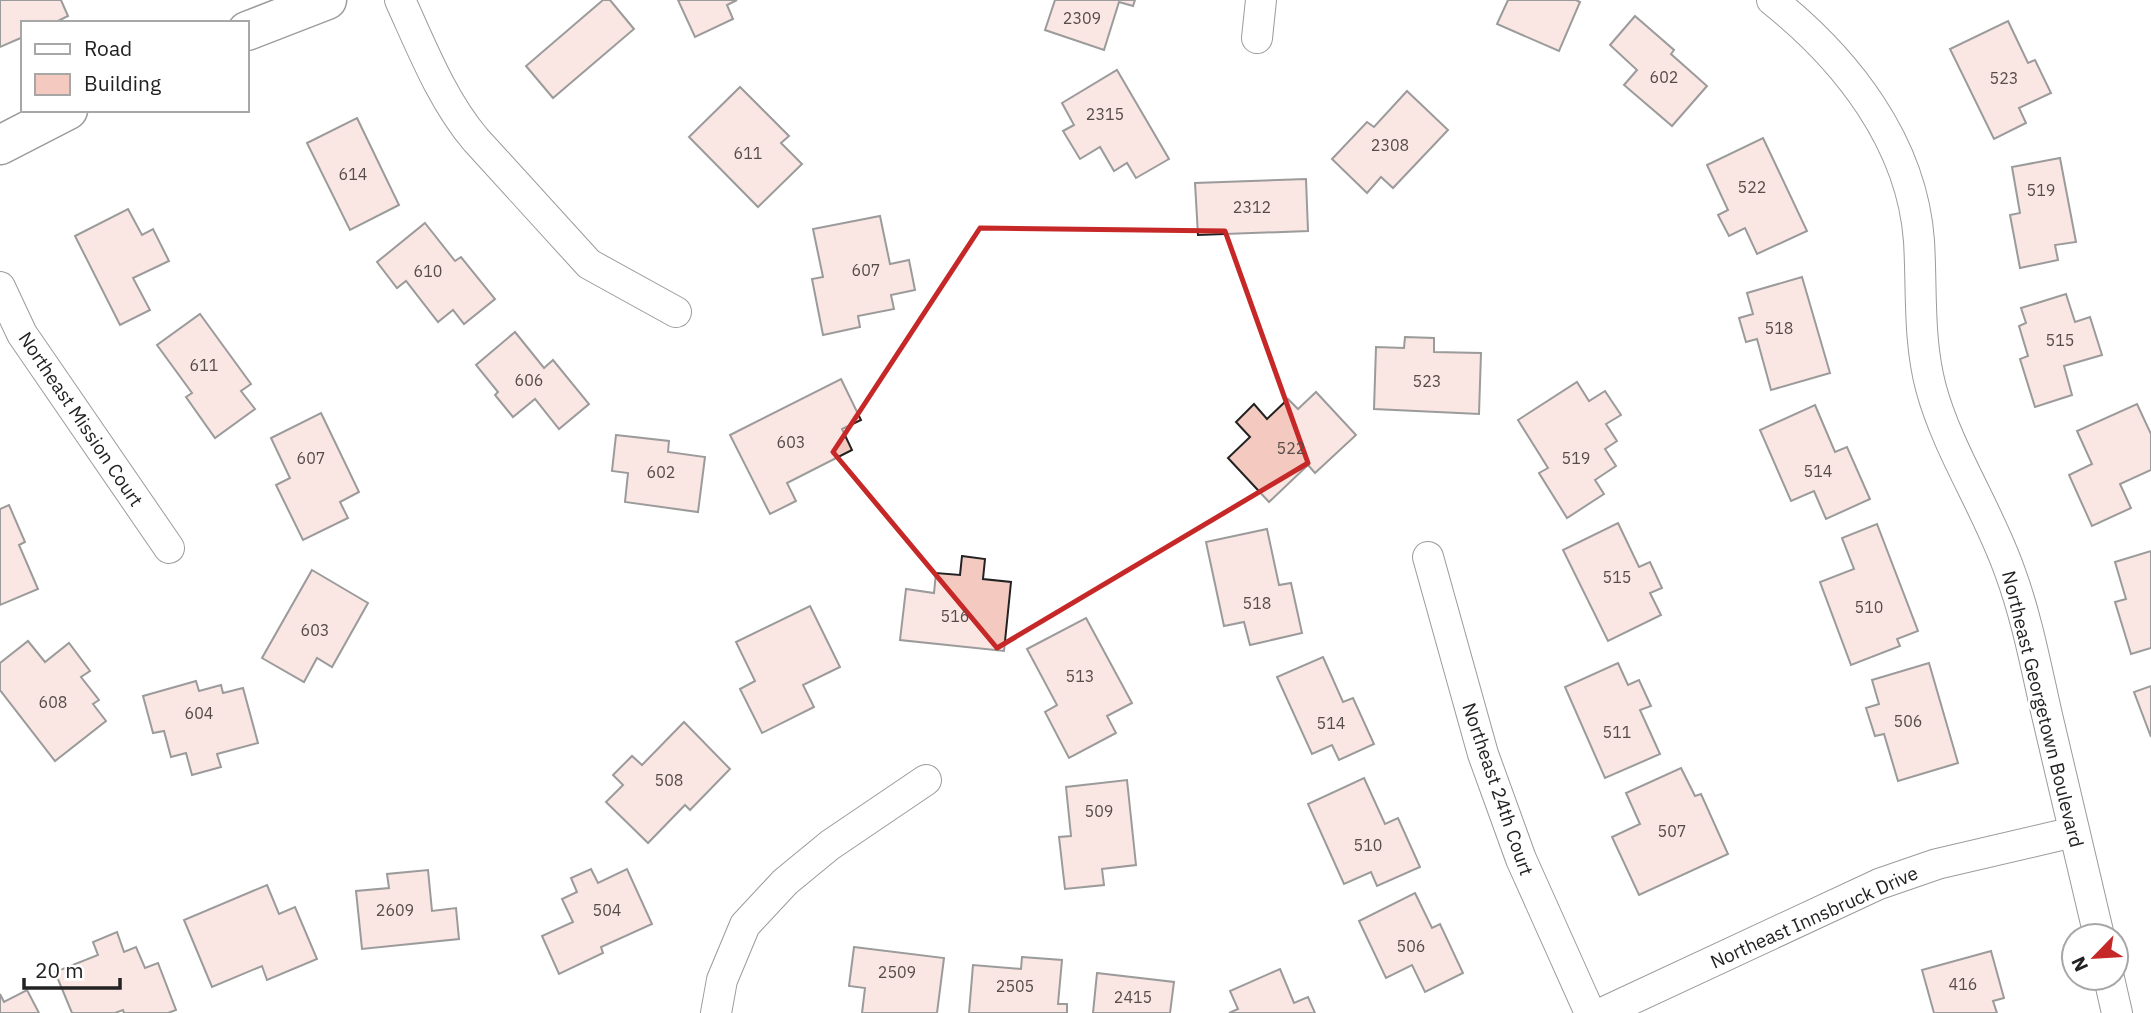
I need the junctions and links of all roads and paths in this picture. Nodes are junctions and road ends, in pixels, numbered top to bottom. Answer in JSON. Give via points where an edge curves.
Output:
{"nodes":[{"id":1,"x":327,"y":0,"type":"edge"},
{"id":2,"x":400,"y":0,"type":"edge"},
{"id":3,"x":1261,"y":0,"type":"edge"},
{"id":4,"x":1772,"y":0,"type":"edge"},
{"id":5,"x":248,"y":31,"type":"edge"},
{"id":6,"x":1257,"y":38,"type":"dead end"},
{"id":7,"x":64,"y":112,"type":"edge"},
{"id":8,"x":0,"y":145,"type":"edge"},
{"id":9,"x":0,"y":287,"type":"edge"},
{"id":10,"x":676,"y":312,"type":"dead end"},
{"id":11,"x":169,"y":548,"type":"dead end"},
{"id":12,"x":1428,"y":557,"type":"dead end"},
{"id":13,"x":926,"y":780,"type":"dead end"},
{"id":14,"x":2074,"y":832,"type":"junction"},
{"id":15,"x":2096,"y":922,"type":"edge"},
{"id":16,"x":2112,"y":992,"type":"edge"},
{"id":17,"x":716,"y":1013,"type":"edge"},
{"id":18,"x":1590,"y":1013,"type":"edge"},
{"id":19,"x":1602,"y":1013,"type":"edge"},
{"id":20,"x":2117,"y":1013,"type":"edge"}],
"edges":[{"from":1,"to":5,"type":"street"},
{"from":2,"to":10,"type":"street","via":[[443,91],[476,140],[589,264]]},
{"from":3,"to":6,"type":"street"},
{"from":4,"to":14,"type":"street","name":"Northeast Georgetown Boulevard","via":[[1842,67],[1876,113],[1897,154],[1912,196],[1919,239],[1921,339],[1931,389],[2010,572]]},
{"from":7,"to":8,"type":"street"},
{"from":9,"to":11,"type":"street","name":"Northeast Mission Court","via":[[22,334]]},
{"from":12,"to":18,"type":"street","name":"Northeast 24th Court","via":[[1483,754],[1521,859]]},
{"from":13,"to":17,"type":"street","via":[[830,845],[785,882],[745,925],[722,980]]},
{"from":14,"to":15,"type":"street","name":"Northeast Georgetown Boulevard"},
{"from":14,"to":19,"type":"street","name":"Northeast Innsbruck Drive","via":[[1937,864],[1880,884]]},
{"from":16,"to":20,"type":"street"}]}
